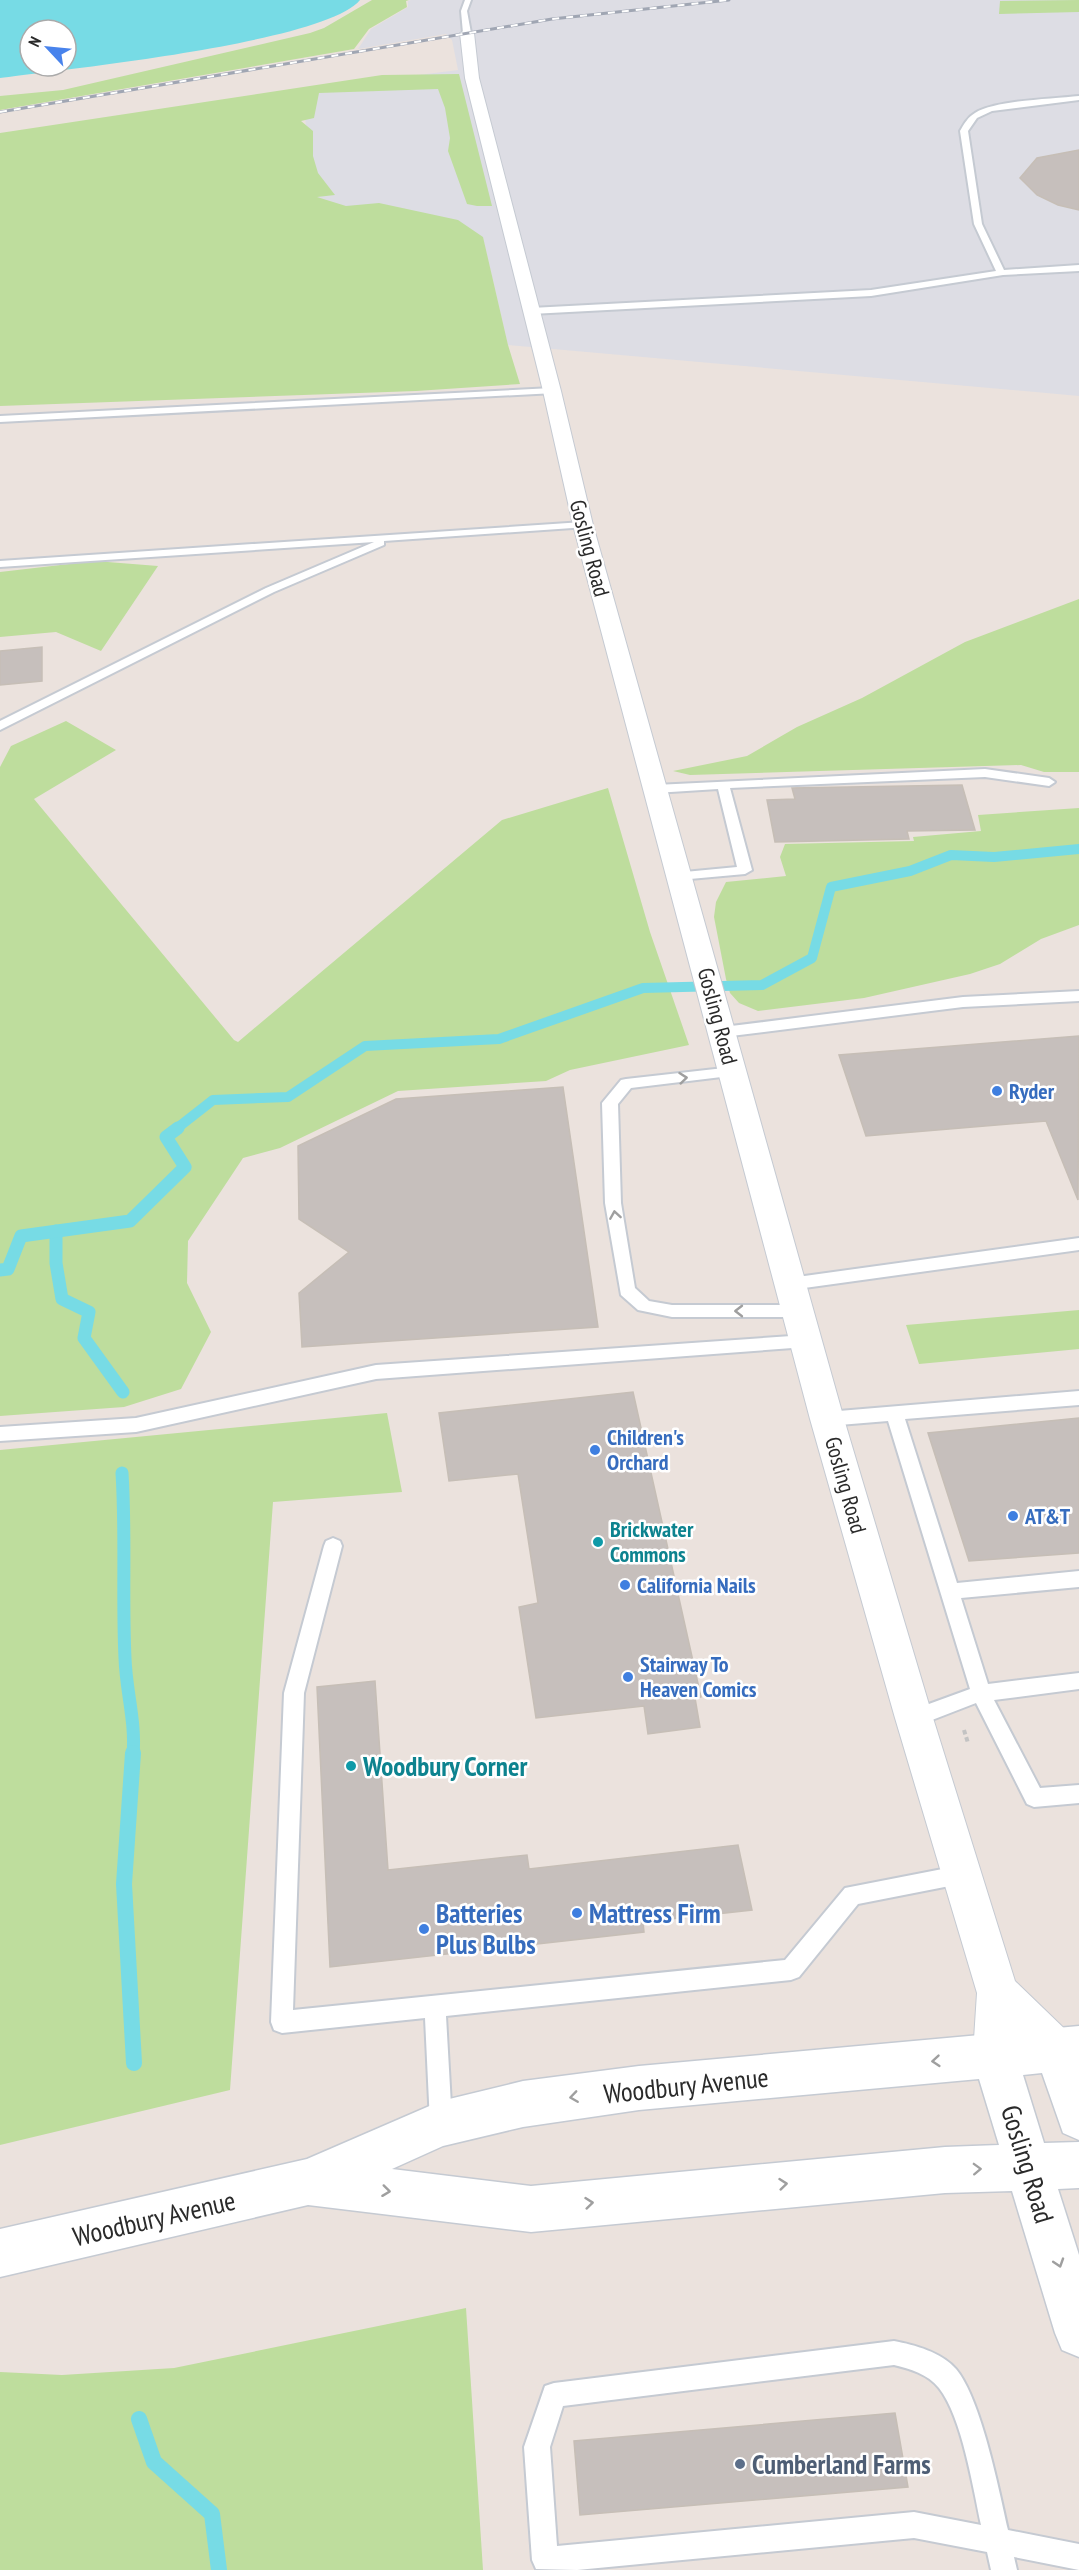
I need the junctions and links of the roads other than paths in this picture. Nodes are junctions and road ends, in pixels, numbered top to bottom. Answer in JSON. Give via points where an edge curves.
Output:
{"nodes":[{"id":1,"x":468,"y":0,"type":"edge"},
{"id":2,"x":468,"y":33,"type":"joint"},
{"id":3,"x":1079,"y":98,"type":"edge"},
{"id":4,"x":1079,"y":268,"type":"edge"},
{"id":5,"x":1001,"y":273,"type":"junction"},
{"id":6,"x":531,"y":311,"type":"junction"},
{"id":7,"x":552,"y":391,"type":"junction"},
{"id":8,"x":0,"y":419,"type":"edge"},
{"id":9,"x":583,"y":525,"type":"junction"},
{"id":10,"x":393,"y":537,"type":"junction"},
{"id":11,"x":0,"y":564,"type":"edge"},
{"id":12,"x":0,"y":726,"type":"edge"},
{"id":13,"x":1049,"y":782,"type":"dead end"},
{"id":14,"x":723,"y":785,"type":"junction"},
{"id":15,"x":656,"y":789,"type":"junction"},
{"id":16,"x":679,"y":876,"type":"junction"},
{"id":17,"x":1079,"y":996,"type":"edge"},
{"id":18,"x":723,"y":1032,"type":"junction"},
{"id":19,"x":733,"y":1072,"type":"junction"},
{"id":20,"x":1079,"y":1244,"type":"edge"},
{"id":21,"x":798,"y":1312,"type":"junction"},
{"id":22,"x":1079,"y":1398,"type":"edge"},
{"id":23,"x":896,"y":1414,"type":"junction"},
{"id":24,"x":827,"y":1419,"type":"junction"},
{"id":25,"x":0,"y":1434,"type":"edge"},
{"id":26,"x":333,"y":1546,"type":"dead end"},
{"id":27,"x":1079,"y":1579,"type":"edge"},
{"id":28,"x":948,"y":1592,"type":"junction"},
{"id":29,"x":1079,"y":1681,"type":"edge"},
{"id":30,"x":981,"y":1693,"type":"junction"},
{"id":31,"x":914,"y":1718,"type":"junction"},
{"id":32,"x":1079,"y":1794,"type":"edge"},
{"id":33,"x":963,"y":1875,"type":"junction"},
{"id":34,"x":998,"y":1993,"type":"junction"},
{"id":35,"x":435,"y":2006,"type":"junction"},
{"id":36,"x":1067,"y":2049,"type":"edge"},
{"id":37,"x":994,"y":2055,"type":"junction"},
{"id":38,"x":1079,"y":2117,"type":"edge"},
{"id":39,"x":441,"y":2124,"type":"junction"},
{"id":40,"x":1079,"y":2165,"type":"edge"},
{"id":41,"x":1029,"y":2167,"type":"junction"},
{"id":42,"x":308,"y":2182,"type":"junction"},
{"id":43,"x":0,"y":2253,"type":"edge"},
{"id":44,"x":1079,"y":2333,"type":"edge"},
{"id":45,"x":997,"y":2541,"type":"junction"},
{"id":46,"x":1079,"y":2557,"type":"edge"},
{"id":47,"x":1004,"y":2570,"type":"edge"}],
"edges":[{"from":1,"to":2,"type":"lane","via":[[464,11]]},
{"from":2,"to":6,"type":"street","name":"Gosling Road","via":[[472,78]]},
{"from":3,"to":5,"type":"lane","via":[[990,109],[968,122],[964,131],[978,224]]},
{"from":4,"to":5,"type":"lane"},
{"from":5,"to":6,"type":"lane","via":[[914,289]]},
{"from":6,"to":7,"type":"street","name":"Gosling Road"},
{"from":7,"to":8,"type":"lane"},
{"from":7,"to":9,"type":"street","name":"Gosling Road"},
{"from":9,"to":10,"type":"lane"},
{"from":9,"to":15,"type":"street","name":"Gosling Road"},
{"from":10,"to":11,"type":"lane"},
{"from":10,"to":12,"type":"lane","via":[[270,590]]},
{"from":13,"to":14,"type":"lane","via":[[985,773]]},
{"from":14,"to":15,"type":"lane"},
{"from":14,"to":16,"type":"lane","via":[[745,870]]},
{"from":15,"to":16,"type":"street","name":"Gosling Road"},
{"from":16,"to":18,"type":"street","name":"Gosling Road"},
{"from":17,"to":18,"type":"lane","via":[[963,1002]]},
{"from":18,"to":19,"type":"street","name":"Gosling Road"},
{"from":19,"to":21,"type":"street","name":"Gosling Road"},
{"from":21,"to":19,"type":"lane","one_way":true,"via":[[672,1311],[644,1306],[627,1291],[613,1203],[610,1102],[626,1084]]},
{"from":20,"to":21,"type":"lane"},
{"from":21,"to":24,"type":"street","name":"Gosling Road"},
{"from":21,"to":25,"type":"lane","via":[[376,1372],[136,1425]]},
{"from":22,"to":23,"type":"lane"},
{"from":23,"to":24,"type":"lane"},
{"from":23,"to":28,"type":"lane"},
{"from":24,"to":31,"type":"street","name":"Gosling Road"},
{"from":26,"to":35,"type":"lane","via":[[294,1693],[282,2022]]},
{"from":27,"to":28,"type":"lane"},
{"from":28,"to":30,"type":"lane"},
{"from":29,"to":30,"type":"lane"},
{"from":30,"to":31,"type":"lane"},
{"from":30,"to":32,"type":"lane","via":[[1034,1798]]},
{"from":31,"to":33,"type":"street","name":"Gosling Road"},
{"from":33,"to":34,"type":"street","name":"Gosling Road"},
{"from":33,"to":35,"type":"lane","via":[[852,1895],[791,1970]]},
{"from":34,"to":36,"type":"street","name":"Gosling Road"},
{"from":34,"to":37,"type":"street","name":"Gosling Road"},
{"from":35,"to":39,"type":"lane"},
{"from":36,"to":37,"type":"main road","name":"Woodbury Avenue"},
{"from":36,"to":38,"type":"main road","name":"Gosling Road"},
{"from":37,"to":39,"type":"main road","name":"Woodbury Avenue","one_way":true,"via":[[639,2088],[523,2104]]},
{"from":37,"to":41,"type":"main road","name":"Gosling Road"},
{"from":39,"to":42,"type":"main road","name":"Woodbury Avenue"},
{"from":40,"to":41,"type":"main road","name":"Woodbury Avenue"},
{"from":42,"to":41,"type":"main road","name":"Woodbury Avenue","one_way":true,"via":[[531,2209],[814,2181]]},
{"from":41,"to":44,"type":"main road","name":"Gosling Road","one_way":true},
{"from":42,"to":43,"type":"main road","name":"Woodbury Avenue"},
{"from":45,"to":45,"type":"lane","via":[[914,2525],[545,2560],[537,2447],[554,2395],[894,2353],[921,2359],[948,2379],[963,2406]]},
{"from":45,"to":46,"type":"lane"},
{"from":45,"to":47,"type":"lane"}]}
